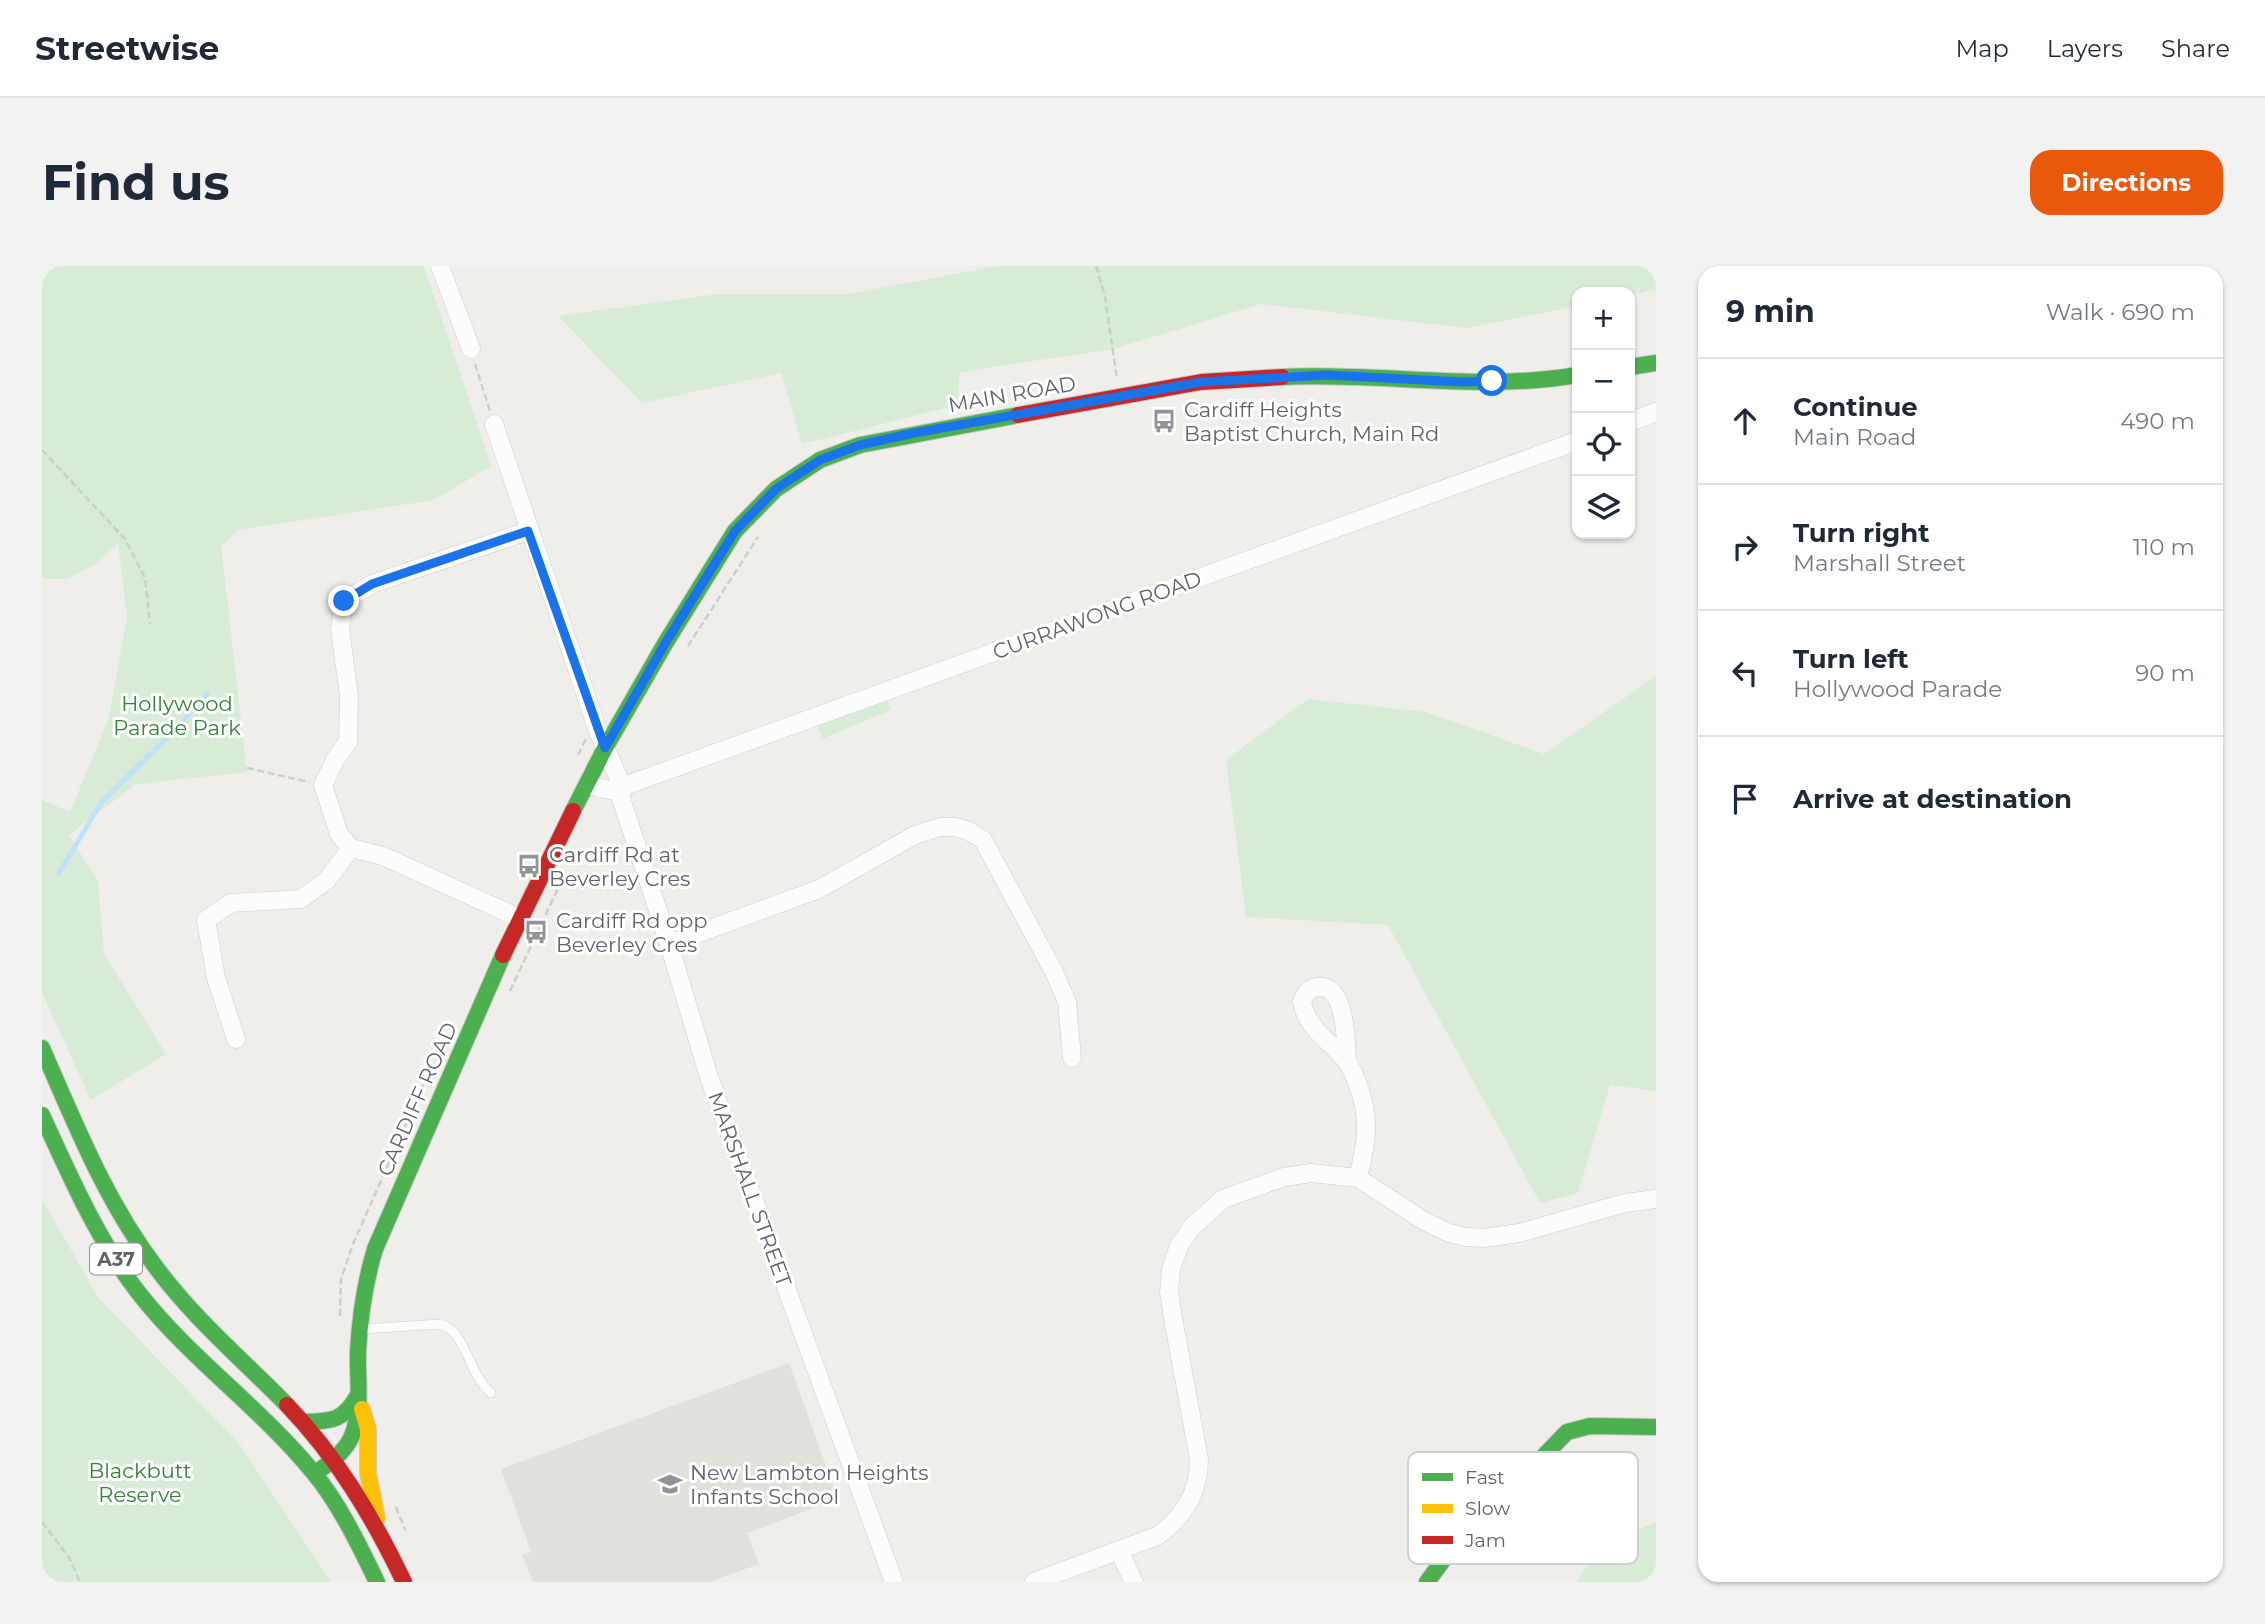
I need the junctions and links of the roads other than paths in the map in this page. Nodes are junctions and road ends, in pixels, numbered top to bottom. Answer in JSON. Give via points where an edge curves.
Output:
{"nodes":[{"id":1,"x":440,"y":266,"type":"edge"},
{"id":2,"x":471,"y":349,"type":"road end"},
{"id":3,"x":1656,"y":363,"type":"edge"},
{"id":4,"x":1635,"y":366,"type":"edge"},
{"id":5,"x":1572,"y":376,"type":"edge"},
{"id":6,"x":1656,"y":412,"type":"edge"},
{"id":7,"x":1635,"y":420,"type":"edge"},
{"id":8,"x":494,"y":424,"type":"road end"},
{"id":9,"x":1572,"y":443,"type":"edge"},
{"id":10,"x":528,"y":531,"type":"junction"},
{"id":11,"x":605,"y":748,"type":"junction"},
{"id":12,"x":587,"y":785,"type":"junction"},
{"id":13,"x":619,"y":792,"type":"junction"},
{"id":14,"x":351,"y":848,"type":"junction"},
{"id":15,"x":519,"y":918,"type":"junction"},
{"id":16,"x":669,"y":944,"type":"junction"},
{"id":17,"x":236,"y":1039,"type":"dead end"},
{"id":18,"x":42,"y":1048,"type":"edge"},
{"id":19,"x":1072,"y":1058,"type":"dead end"},
{"id":20,"x":1347,"y":1061,"type":"dead end"},
{"id":21,"x":42,"y":1115,"type":"edge"},
{"id":22,"x":1359,"y":1178,"type":"junction"},
{"id":23,"x":1656,"y":1199,"type":"edge"},
{"id":24,"x":360,"y":1329,"type":"junction"},
{"id":25,"x":491,"y":1393,"type":"dead end"},
{"id":26,"x":358,"y":1395,"type":"junction"},
{"id":27,"x":303,"y":1422,"type":"junction"},
{"id":28,"x":1656,"y":1427,"type":"edge"},
{"id":29,"x":1548,"y":1452,"type":"edge"},
{"id":30,"x":334,"y":1459,"type":"junction"},
{"id":31,"x":315,"y":1474,"type":"junction"},
{"id":32,"x":381,"y":1534,"type":"junction"},
{"id":33,"x":1119,"y":1551,"type":"junction"},
{"id":34,"x":1440,"y":1564,"type":"edge"},
{"id":35,"x":377,"y":1582,"type":"edge"},
{"id":36,"x":404,"y":1582,"type":"edge"},
{"id":37,"x":894,"y":1582,"type":"edge"},
{"id":38,"x":1034,"y":1582,"type":"edge"},
{"id":39,"x":1134,"y":1582,"type":"edge"},
{"id":40,"x":1427,"y":1582,"type":"edge"}],
"edges":[{"from":1,"to":2,"type":"street"},
{"from":3,"to":4,"type":"main road"},
{"from":5,"to":11,"type":"main road","name":"MAIN ROAD","via":[[1463,382],[1326,375],[1201,382],[914,433],[820,460],[776,489],[735,531]]},
{"from":6,"to":7,"type":"street"},
{"from":8,"to":10,"type":"street","name":"MARSHALL STREET"},
{"from":9,"to":13,"type":"street","name":"CURRAWONG ROAD","via":[[627,785]]},
{"from":10,"to":11,"type":"street","name":"MARSHALL STREET"},
{"from":10,"to":14,"type":"street","via":[[372,584],[344,601],[340,629],[349,696],[348,742],[323,785],[339,834]]},
{"from":11,"to":12,"type":"main road","name":"CARDIFF ROAD"},
{"from":11,"to":13,"type":"street","name":"MARSHALL STREET","via":[[620,781]]},
{"from":12,"to":13,"type":"street"},
{"from":12,"to":15,"type":"main road","name":"CARDIFF ROAD"},
{"from":13,"to":16,"type":"street","name":"MARSHALL STREET"},
{"from":14,"to":15,"type":"street","via":[[383,856]]},
{"from":14,"to":17,"type":"street","via":[[327,880],[302,899],[231,903],[206,919],[216,978]]},
{"from":15,"to":24,"type":"main road","name":"CARDIFF ROAD","via":[[383,1229],[366,1278]]},
{"from":16,"to":19,"type":"street","via":[[819,889],[915,835],[955,827],[983,840],[1054,972],[1067,1002]]},
{"from":16,"to":37,"type":"street","name":"MARSHALL STREET","via":[[709,1077]]},
{"from":18,"to":27,"type":"main road","number":"A37","via":[[95,1167],[153,1265]]},
{"from":20,"to":22,"type":"street","via":[[1367,1119]]},
{"from":21,"to":31,"type":"main road","number":"A37","via":[[82,1202],[138,1292],[172,1332]]},
{"from":22,"to":23,"type":"street","via":[[1424,1221],[1466,1237],[1519,1233],[1625,1203]]},
{"from":22,"to":33,"type":"street","via":[[1311,1173],[1231,1195],[1206,1213],[1179,1246],[1169,1292],[1199,1474],[1185,1511],[1173,1525]]},
{"from":24,"to":25,"type":"lane","via":[[448,1325]]},
{"from":24,"to":26,"type":"main road","name":"CARDIFF ROAD"},
{"from":26,"to":27,"type":"main road","via":[[349,1412],[338,1419]]},
{"from":26,"to":30,"type":"main road","name":"CARDIFF ROAD","via":[[351,1439]]},
{"from":26,"to":32,"type":"main road","via":[[368,1429],[368,1474]]},
{"from":27,"to":30,"type":"main road","number":"A37"},
{"from":28,"to":29,"type":"main road","via":[[1573,1429]]},
{"from":30,"to":31,"type":"main road","name":"CARDIFF ROAD"},
{"from":30,"to":32,"type":"main road","number":"A37"},
{"from":31,"to":35,"type":"main road","number":"A37"},
{"from":32,"to":36,"type":"main road","number":"A37"},
{"from":33,"to":38,"type":"street"},
{"from":33,"to":39,"type":"street"},
{"from":34,"to":40,"type":"main road"}]}
